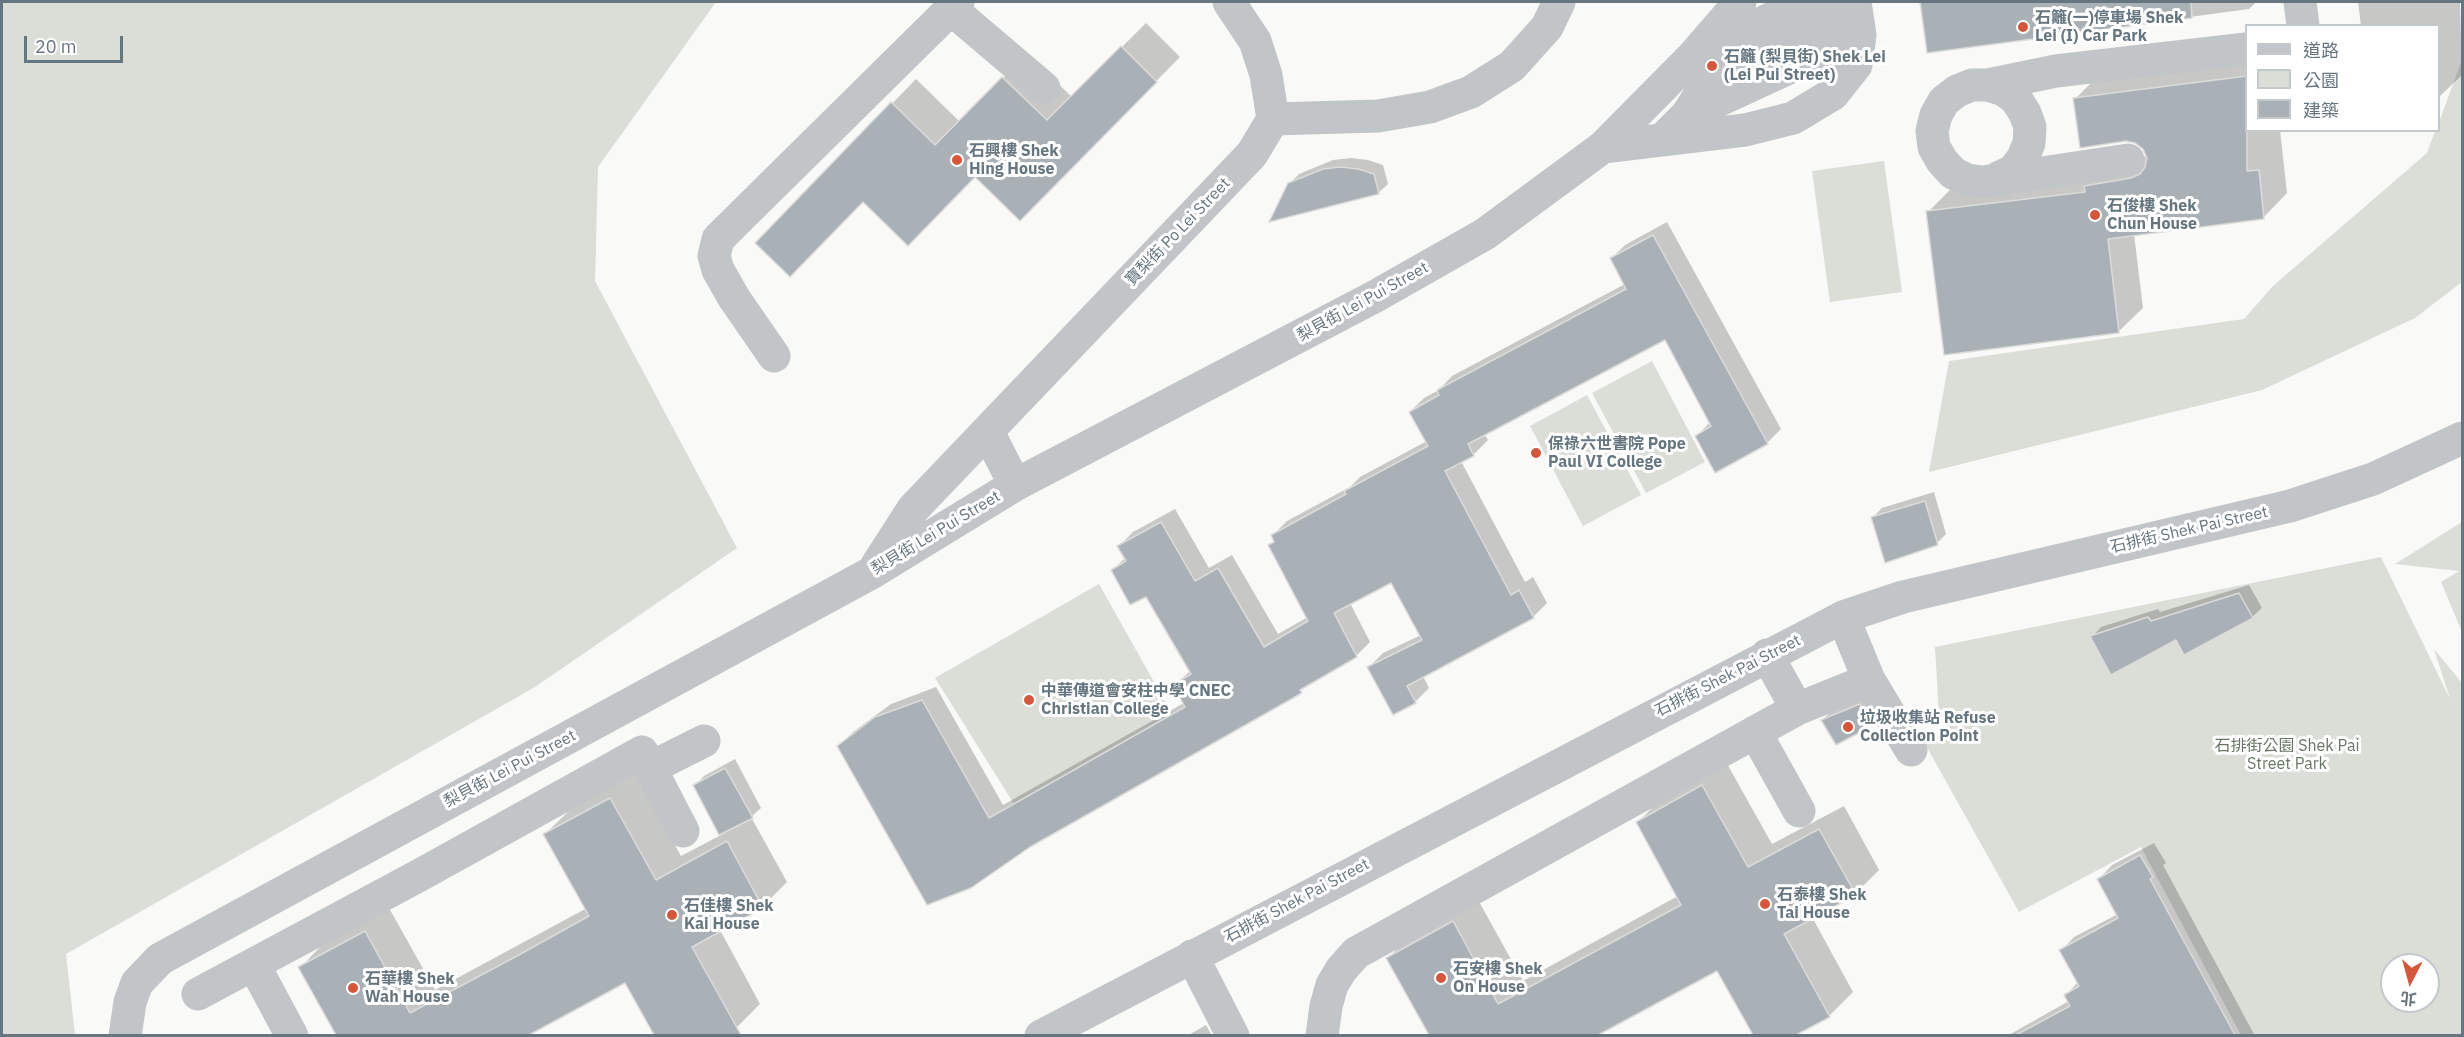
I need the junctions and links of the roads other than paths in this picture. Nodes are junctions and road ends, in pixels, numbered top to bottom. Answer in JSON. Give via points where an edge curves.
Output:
{"nodes":[{"id":1,"x":1229,"y":2,"type":"edge"},
{"id":2,"x":1558,"y":2,"type":"edge"},
{"id":3,"x":1806,"y":2,"type":"edge"},
{"id":4,"x":1854,"y":2,"type":"edge"},
{"id":5,"x":2300,"y":2,"type":"edge"},
{"id":6,"x":1741,"y":4,"type":"edge"},
{"id":7,"x":954,"y":5,"type":"edge"},
{"id":8,"x":2303,"y":24,"type":"edge"},
{"id":9,"x":1860,"y":36,"type":"junction"},
{"id":10,"x":2245,"y":49,"type":"edge"},
{"id":11,"x":1693,"y":56,"type":"junction"},
{"id":12,"x":1988,"y":85,"type":"junction"},
{"id":13,"x":1044,"y":87,"type":"dead end"},
{"id":14,"x":1687,"y":115,"type":"junction"},
{"id":15,"x":1273,"y":119,"type":"junction"},
{"id":16,"x":1664,"y":138,"type":"junction"},
{"id":17,"x":1603,"y":147,"type":"junction"},
{"id":18,"x":2128,"y":160,"type":"dead end"},
{"id":19,"x":1998,"y":178,"type":"junction"},
{"id":20,"x":774,"y":356,"type":"dead end"},
{"id":21,"x":988,"y":432,"type":"junction"},
{"id":22,"x":2463,"y":438,"type":"edge"},
{"id":23,"x":1015,"y":485,"type":"junction"},
{"id":24,"x":873,"y":572,"type":"junction"},
{"id":25,"x":1843,"y":617,"type":"junction"},
{"id":26,"x":1767,"y":655,"type":"junction"},
{"id":27,"x":1869,"y":680,"type":"junction"},
{"id":28,"x":1797,"y":709,"type":"junction"},
{"id":29,"x":1755,"y":732,"type":"junction"},
{"id":30,"x":704,"y":741,"type":"dead end"},
{"id":31,"x":1911,"y":750,"type":"dead end"},
{"id":32,"x":650,"y":768,"type":"junction"},
{"id":33,"x":1799,"y":811,"type":"dead end"},
{"id":34,"x":683,"y":831,"type":"dead end"},
{"id":35,"x":394,"y":832,"type":"junction"},
{"id":36,"x":420,"y":875,"type":"junction"},
{"id":37,"x":1192,"y":956,"type":"junction"},
{"id":38,"x":254,"y":965,"type":"junction"},
{"id":39,"x":198,"y":994,"type":"dead end"},
{"id":40,"x":125,"y":1035,"type":"edge"},
{"id":41,"x":292,"y":1035,"type":"edge"},
{"id":42,"x":1041,"y":1035,"type":"edge"},
{"id":43,"x":1233,"y":1035,"type":"edge"},
{"id":44,"x":1322,"y":1035,"type":"edge"}],
"edges":[{"from":1,"to":15,"type":"street","via":[[1255,41],[1266,75]]},
{"from":2,"to":15,"type":"street","via":[[1547,27],[1512,66],[1471,92],[1430,107],[1378,116]]},
{"from":3,"to":11,"type":"street"},
{"from":4,"to":9,"type":"street"},
{"from":4,"to":14,"type":"street","via":[[1708,80]]},
{"from":5,"to":8,"type":"street"},
{"from":6,"to":11,"type":"street","name":"梨貝街 Lei Pui Street"},
{"from":7,"to":13,"type":"street"},
{"from":7,"to":20,"type":"street","via":[[718,239],[714,255],[718,270]]},
{"from":9,"to":14,"type":"street"},
{"from":9,"to":16,"type":"street","via":[[1856,66],[1839,87],[1793,117],[1745,130]]},
{"from":10,"to":12,"type":"street","via":[[2056,71]]},
{"from":11,"to":17,"type":"street","name":"梨貝街 Lei Pui Street"},
{"from":12,"to":19,"type":"street","via":[[2016,99],[2030,128],[2023,158],[2013,171]]},
{"from":12,"to":19,"type":"street","via":[[1972,85],[1944,101],[1932,130],[1941,161],[1960,176],[1983,182]]},
{"from":14,"to":16,"type":"street"},
{"from":15,"to":21,"type":"street","name":"寶梨街 Po Lei Street","via":[[1252,154]]},
{"from":16,"to":17,"type":"street"},
{"from":17,"to":23,"type":"street","name":"梨貝街 Lei Pui Street","via":[[1485,234],[1374,297]]},
{"from":18,"to":19,"type":"street"},
{"from":21,"to":23,"type":"street"},
{"from":21,"to":24,"type":"street","name":"寶梨街 Po Lei Street","via":[[913,509]]},
{"from":22,"to":25,"type":"street","name":"石排街 Shek Pai Street","via":[[2373,478],[2290,506],[1903,597]]},
{"from":23,"to":24,"type":"street","name":"梨貝街 Lei Pui Street"},
{"from":24,"to":35,"type":"street","name":"梨貝街 Lei Pui Street"},
{"from":25,"to":26,"type":"street","name":"石排街 Shek Pai Street"},
{"from":25,"to":27,"type":"street"},
{"from":26,"to":28,"type":"street"},
{"from":26,"to":37,"type":"street","name":"石排街 Shek Pai Street"},
{"from":27,"to":28,"type":"street"},
{"from":27,"to":31,"type":"street"},
{"from":28,"to":29,"type":"street"},
{"from":29,"to":33,"type":"street"},
{"from":29,"to":44,"type":"street","via":[[1356,953],[1332,985]]},
{"from":30,"to":32,"type":"street"},
{"from":32,"to":34,"type":"street"},
{"from":32,"to":36,"type":"street","via":[[642,752]]},
{"from":35,"to":36,"type":"street"},
{"from":35,"to":40,"type":"street","name":"梨貝街 Lei Pui Street","via":[[160,959],[137,982]]},
{"from":36,"to":38,"type":"street"},
{"from":37,"to":42,"type":"street","name":"石排街 Shek Pai Street"},
{"from":37,"to":43,"type":"street"},
{"from":38,"to":39,"type":"street"},
{"from":38,"to":41,"type":"street"}]}
